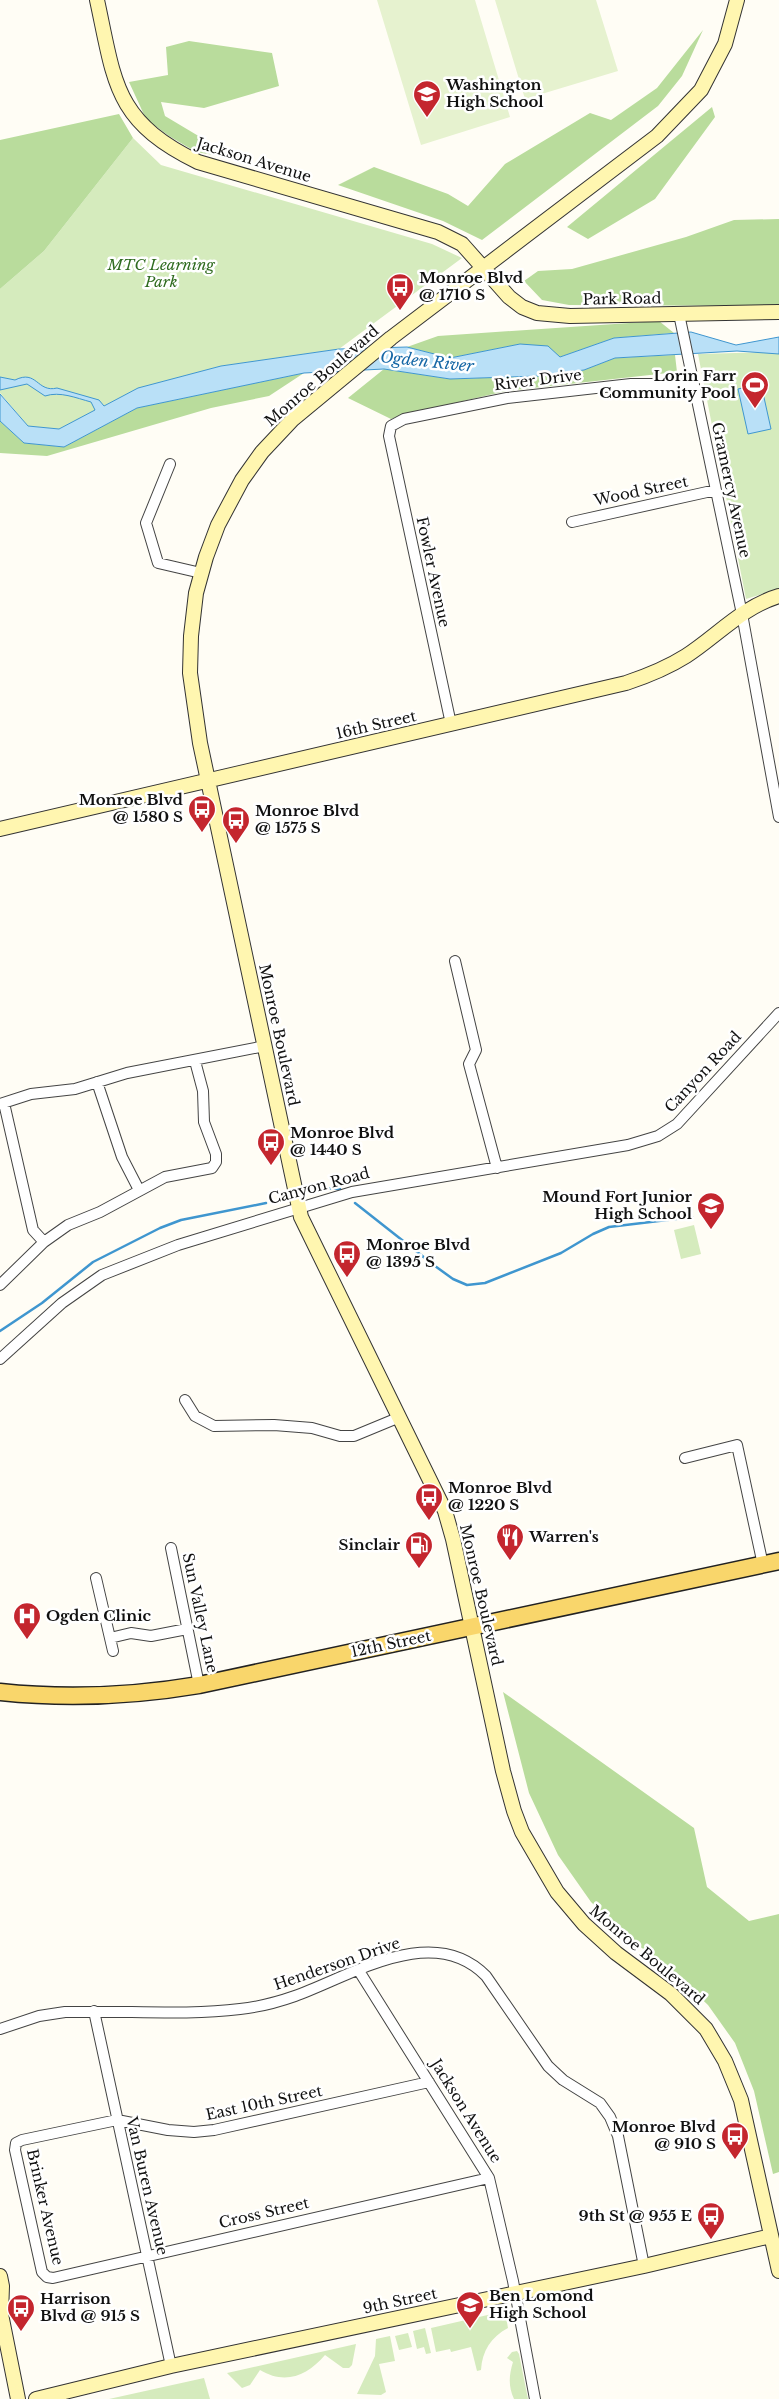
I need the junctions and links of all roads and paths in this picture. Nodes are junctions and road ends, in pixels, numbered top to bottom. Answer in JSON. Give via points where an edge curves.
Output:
{"nodes":[{"id":1,"x":97,"y":0,"type":"edge"},
{"id":2,"x":737,"y":0,"type":"edge"},
{"id":3,"x":484,"y":268,"type":"junction"},
{"id":4,"x":779,"y":312,"type":"edge"},
{"id":5,"x":679,"y":314,"type":"junction"},
{"id":6,"x":694,"y":384,"type":"junction"},
{"id":7,"x":391,"y":426,"type":"joint"},
{"id":8,"x":170,"y":464,"type":"dead end"},
{"id":9,"x":716,"y":490,"type":"junction"},
{"id":10,"x":572,"y":522,"type":"dead end"},
{"id":11,"x":201,"y":574,"type":"junction"},
{"id":12,"x":779,"y":596,"type":"edge"},
{"id":13,"x":742,"y":614,"type":"junction"},
{"id":14,"x":451,"y":724,"type":"junction"},
{"id":15,"x":208,"y":780,"type":"junction"},
{"id":16,"x":779,"y":817,"type":"edge"},
{"id":17,"x":0,"y":829,"type":"edge"},
{"id":18,"x":455,"y":961,"type":"dead end"},
{"id":19,"x":779,"y":1013,"type":"edge"},
{"id":20,"x":265,"y":1046,"type":"junction"},
{"id":21,"x":195,"y":1061,"type":"junction"},
{"id":22,"x":97,"y":1082,"type":"junction"},
{"id":23,"x":2,"y":1104,"type":"edge"},
{"id":24,"x":497,"y":1168,"type":"junction"},
{"id":25,"x":139,"y":1190,"type":"junction"},
{"id":26,"x":299,"y":1208,"type":"junction"},
{"id":27,"x":44,"y":1242,"type":"junction"},
{"id":28,"x":0,"y":1285,"type":"edge"},
{"id":29,"x":0,"y":1359,"type":"edge"},
{"id":30,"x":185,"y":1400,"type":"dead end"},
{"id":31,"x":400,"y":1417,"type":"junction"},
{"id":32,"x":685,"y":1458,"type":"dead end"},
{"id":33,"x":171,"y":1548,"type":"dead end"},
{"id":34,"x":771,"y":1563,"type":"edge"},
{"id":35,"x":96,"y":1578,"type":"dead end"},
{"id":36,"x":472,"y":1627,"type":"junction"},
{"id":37,"x":186,"y":1629,"type":"junction"},
{"id":38,"x":110,"y":1638,"type":"junction"},
{"id":39,"x":113,"y":1651,"type":"dead end"},
{"id":40,"x":199,"y":1685,"type":"junction"},
{"id":41,"x":0,"y":1692,"type":"edge"},
{"id":42,"x":359,"y":1971,"type":"junction"},
{"id":43,"x":94,"y":2011,"type":"junction"},
{"id":44,"x":0,"y":2029,"type":"edge"},
{"id":45,"x":429,"y":2082,"type":"junction"},
{"id":46,"x":116,"y":2120,"type":"junction"},
{"id":47,"x":16,"y":2143,"type":"joint"},
{"id":48,"x":489,"y":2178,"type":"junction"},
{"id":49,"x":771,"y":2236,"type":"junction"},
{"id":50,"x":147,"y":2255,"type":"junction"},
{"id":51,"x":644,"y":2266,"type":"junction"},
{"id":52,"x":779,"y":2271,"type":"edge"},
{"id":53,"x":0,"y":2276,"type":"edge"},
{"id":54,"x":47,"y":2277,"type":"joint"},
{"id":55,"x":516,"y":2293,"type":"junction"},
{"id":56,"x":1,"y":2313,"type":"edge"},
{"id":57,"x":171,"y":2366,"type":"junction"},
{"id":58,"x":18,"y":2399,"type":"edge"},
{"id":59,"x":36,"y":2399,"type":"edge"},
{"id":60,"x":535,"y":2399,"type":"edge"}],
"edges":[{"from":1,"to":3,"type":"main road","name":"Jackson Avenue","via":[[114,77],[126,106],[141,126],[170,148],[198,162],[438,232],[462,244]]},
{"from":2,"to":3,"type":"main road","name":"Monroe Boulevard","via":[[725,44],[701,90],[657,136]]},
{"from":3,"to":5,"type":"main road","name":"Park Road","via":[[508,297],[537,313],[570,316]]},
{"from":3,"to":11,"type":"main road","name":"Monroe Boulevard","via":[[392,338],[283,428],[242,480],[218,525]]},
{"from":4,"to":5,"type":"main road","name":"Park Road"},
{"from":5,"to":6,"type":"street","name":"Gramercy Avenue"},
{"from":6,"to":7,"type":"street","name":"River Drive","via":[[631,384],[507,398],[404,419]]},
{"from":6,"to":9,"type":"street","name":"Gramercy Avenue"},
{"from":7,"to":14,"type":"street","name":"Fowler Avenue","via":[[389,436]]},
{"from":8,"to":11,"type":"street","via":[[146,523],[152,545],[158,563]]},
{"from":9,"to":10,"type":"street","name":"Wood Street"},
{"from":9,"to":13,"type":"street","name":"Gramercy Avenue"},
{"from":11,"to":15,"type":"main road","name":"Monroe Boulevard","via":[[191,636],[190,673]]},
{"from":12,"to":13,"type":"main road"},
{"from":13,"to":14,"type":"main road","name":"16th Street","via":[[686,656],[658,672],[626,683]]},
{"from":13,"to":16,"type":"street"},
{"from":14,"to":15,"type":"main road","name":"16th Street"},
{"from":15,"to":17,"type":"main road","name":"16th Street"},
{"from":15,"to":20,"type":"main road","name":"Monroe Boulevard"},
{"from":18,"to":24,"type":"street","via":[[476,1050],[469,1064]]},
{"from":19,"to":24,"type":"street","name":"Canyon Road","via":[[691,1110],[668,1130],[628,1146]]},
{"from":20,"to":21,"type":"street"},
{"from":20,"to":26,"type":"main road","name":"Monroe Boulevard"},
{"from":21,"to":22,"type":"street","via":[[127,1073]]},
{"from":21,"to":25,"type":"street","via":[[203,1091],[204,1122],[216,1162],[203,1172],[165,1177]]},
{"from":22,"to":23,"type":"street","via":[[75,1089],[31,1094]]},
{"from":22,"to":25,"type":"street","via":[[122,1157]]},
{"from":23,"to":27,"type":"street","via":[[34,1230]]},
{"from":24,"to":26,"type":"street","name":"Canyon Road","via":[[381,1186]]},
{"from":25,"to":27,"type":"street","via":[[68,1225]]},
{"from":26,"to":29,"type":"street","name":"Canyon Road","via":[[178,1245],[102,1275],[62,1303]]},
{"from":26,"to":31,"type":"main road","name":"Monroe Boulevard"},
{"from":27,"to":28,"type":"street"},
{"from":30,"to":31,"type":"street","via":[[195,1416],[214,1426],[312,1428],[340,1436],[354,1436]]},
{"from":31,"to":36,"type":"main road","name":"Monroe Boulevard","via":[[445,1511]]},
{"from":32,"to":34,"type":"street","via":[[737,1445]]},
{"from":33,"to":37,"type":"street","name":"Sun Valley Lane"},
{"from":34,"to":36,"type":"main road","name":"12th Street"},
{"from":35,"to":38,"type":"street"},
{"from":36,"to":40,"type":"main road","name":"12th Street"},
{"from":36,"to":49,"type":"main road","name":"Monroe Boulevard","via":[[503,1772],[522,1832],[557,1892],[584,1924],[616,1954],[686,2006],[716,2045],[740,2100]]},
{"from":37,"to":38,"type":"street","via":[[151,1636],[131,1633]]},
{"from":37,"to":40,"type":"street","name":"Sun Valley Lane"},
{"from":38,"to":39,"type":"street"},
{"from":40,"to":41,"type":"main road","name":"12th Street","via":[[153,1693],[88,1696],[32,1696]]},
{"from":42,"to":43,"type":"street","name":"Henderson Drive","via":[[294,1997],[240,2010]]},
{"from":42,"to":45,"type":"street","name":"Jackson Avenue"},
{"from":42,"to":51,"type":"street","name":"Henderson Drive","via":[[409,1954],[433,1952],[457,1956],[474,1964],[486,1976],[548,2066],[563,2080],[600,2103],[610,2117],[618,2136]]},
{"from":43,"to":44,"type":"street","name":"Henderson Drive","via":[[39,2016]]},
{"from":43,"to":46,"type":"street","name":"Van Buren Avenue"},
{"from":45,"to":46,"type":"street","name":"East 10th Street","via":[[214,2130],[168,2130]]},
{"from":45,"to":48,"type":"street","name":"Jackson Avenue"},
{"from":46,"to":47,"type":"street","name":"East 10th Street"},
{"from":46,"to":50,"type":"street","name":"Van Buren Avenue"},
{"from":47,"to":54,"type":"street","name":"Brinker Avenue","via":[[42,2272]]},
{"from":48,"to":50,"type":"street","name":"Cross Street"},
{"from":48,"to":55,"type":"street","name":"Jackson Avenue"},
{"from":49,"to":51,"type":"main road","name":"9th Street"},
{"from":49,"to":52,"type":"main road","name":"Monroe Boulevard"},
{"from":50,"to":54,"type":"street","name":"Cross Street"},
{"from":50,"to":57,"type":"street","name":"Van Buren Avenue"},
{"from":51,"to":55,"type":"main road","name":"9th Street"},
{"from":53,"to":56,"type":"main road"},
{"from":55,"to":57,"type":"main road","name":"9th Street"},
{"from":55,"to":60,"type":"street","name":"Jackson Avenue"},
{"from":56,"to":58,"type":"main road"},
{"from":57,"to":59,"type":"main road","name":"9th Street"}]}
